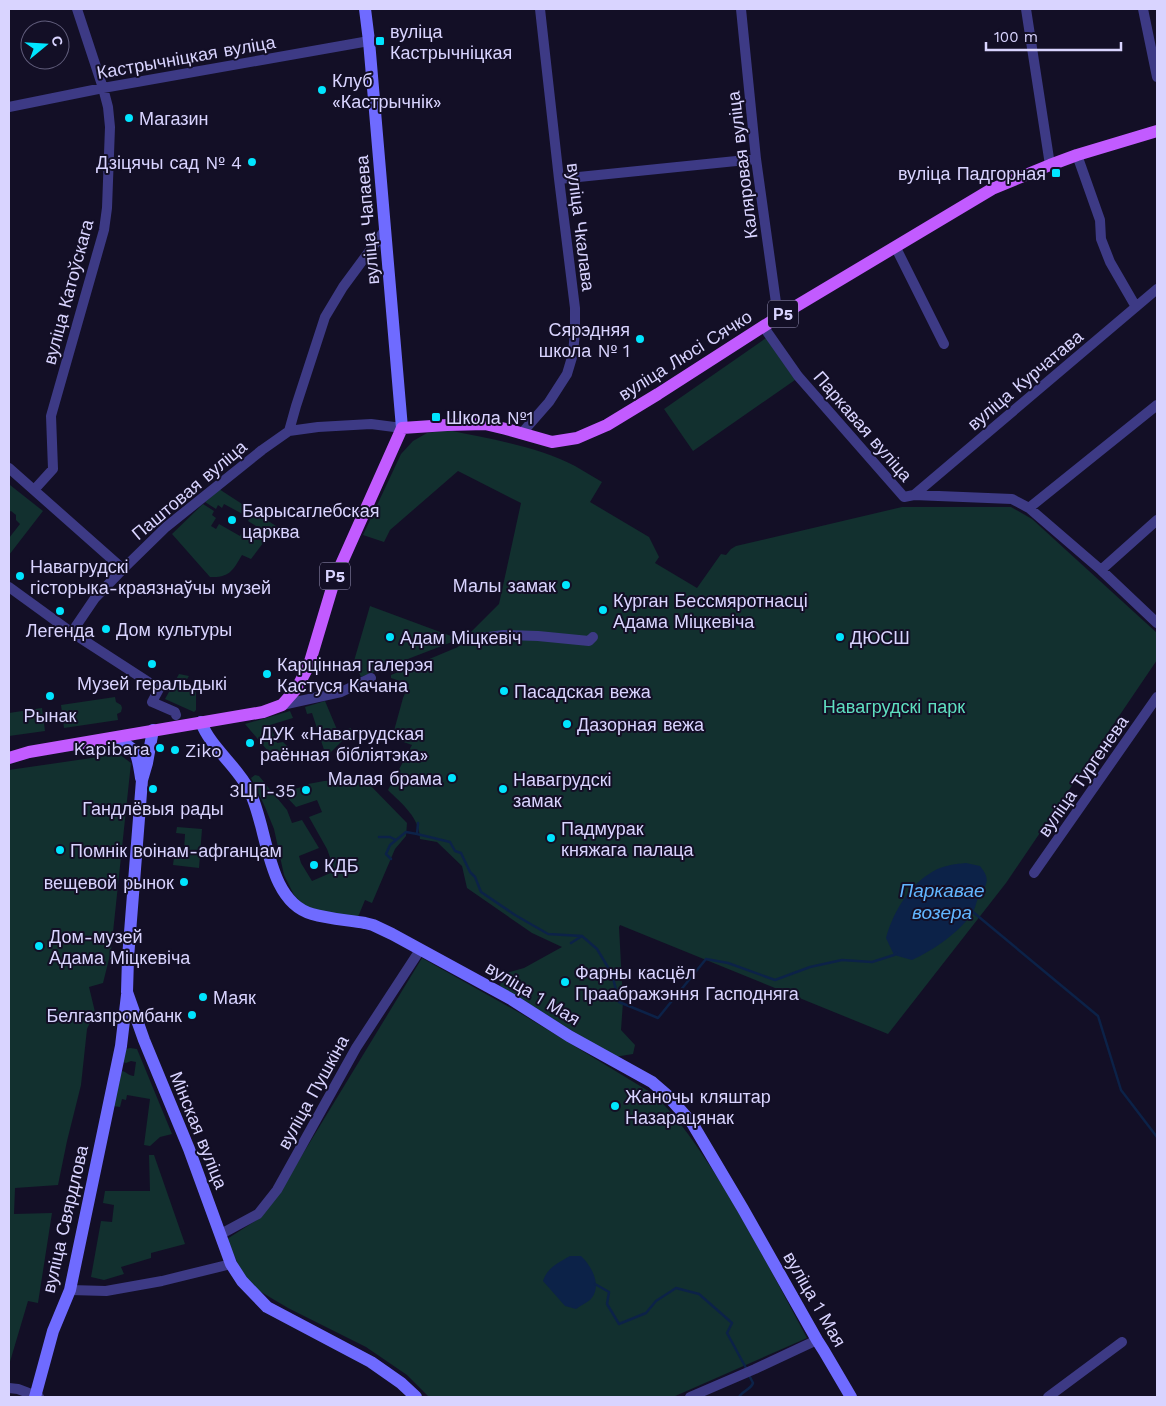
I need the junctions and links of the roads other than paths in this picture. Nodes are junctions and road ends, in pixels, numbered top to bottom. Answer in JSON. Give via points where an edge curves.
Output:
{"nodes":[{"id":1,"x":77,"y":9,"type":"edge"},
{"id":2,"x":365,"y":9,"type":"edge"},
{"id":3,"x":540,"y":9,"type":"edge"},
{"id":4,"x":741,"y":9,"type":"edge"},
{"id":5,"x":1026,"y":9,"type":"edge"},
{"id":6,"x":1143,"y":9,"type":"edge"},
{"id":7,"x":369,"y":41,"type":"junction"},
{"id":8,"x":1157,"y":77,"type":"edge"},
{"id":9,"x":103,"y":88,"type":"junction"},
{"id":10,"x":9,"y":107,"type":"edge"},
{"id":11,"x":1157,"y":131,"type":"edge"},
{"id":12,"x":1077,"y":155,"type":"junction"},
{"id":13,"x":756,"y":159,"type":"junction"},
{"id":14,"x":1050,"y":165,"type":"junction"},
{"id":15,"x":559,"y":179,"type":"junction"},
{"id":16,"x":385,"y":230,"type":"junction"},
{"id":17,"x":896,"y":248,"type":"junction"},
{"id":18,"x":1157,"y":289,"type":"edge"},
{"id":19,"x":1136,"y":307,"type":"junction"},
{"id":20,"x":778,"y":317,"type":"junction"},
{"id":21,"x":763,"y":326,"type":"junction"},
{"id":22,"x":944,"y":344,"type":"dead end"},
{"id":23,"x":1157,"y":405,"type":"edge"},
{"id":24,"x":402,"y":428,"type":"junction"},
{"id":25,"x":289,"y":431,"type":"junction"},
{"id":26,"x":521,"y":434,"type":"junction"},
{"id":27,"x":9,"y":468,"type":"edge"},
{"id":28,"x":34,"y":490,"type":"junction"},
{"id":29,"x":914,"y":495,"type":"junction"},
{"id":30,"x":1030,"y":508,"type":"junction"},
{"id":31,"x":1157,"y":520,"type":"edge"},
{"id":32,"x":122,"y":568,"type":"junction"},
{"id":33,"x":1101,"y":570,"type":"junction"},
{"id":34,"x":9,"y":587,"type":"edge"},
{"id":35,"x":1157,"y":624,"type":"edge"},
{"id":36,"x":76,"y":626,"type":"dead end"},
{"id":37,"x":594,"y":637,"type":"dead end"},
{"id":38,"x":473,"y":639,"type":"dead end"},
{"id":39,"x":371,"y":678,"type":"dead end"},
{"id":40,"x":1157,"y":698,"type":"edge"},
{"id":41,"x":282,"y":705,"type":"junction"},
{"id":42,"x":176,"y":715,"type":"dead end"},
{"id":43,"x":201,"y":722,"type":"junction"},
{"id":44,"x":153,"y":730,"type":"junction"},
{"id":45,"x":112,"y":738,"type":"junction"},
{"id":46,"x":9,"y":752,"type":"edge"},
{"id":47,"x":29,"y":752,"type":"junction"},
{"id":48,"x":9,"y":758,"type":"edge"},
{"id":49,"x":142,"y":780,"type":"junction"},
{"id":50,"x":1034,"y":873,"type":"dead end"},
{"id":51,"x":420,"y":950,"type":"junction"},
{"id":52,"x":127,"y":992,"type":"junction"},
{"id":53,"x":144,"y":1040,"type":"junction"},
{"id":54,"x":121,"y":1046,"type":"junction"},
{"id":55,"x":220,"y":1234,"type":"junction"},
{"id":56,"x":231,"y":1264,"type":"junction"},
{"id":57,"x":70,"y":1290,"type":"junction"},
{"id":58,"x":817,"y":1340,"type":"junction"},
{"id":59,"x":1122,"y":1342,"type":"dead end"},
{"id":60,"x":714,"y":1386,"type":"junction"},
{"id":61,"x":9,"y":1388,"type":"edge"},
{"id":62,"x":37,"y":1397,"type":"edge"},
{"id":63,"x":416,"y":1397,"type":"edge"},
{"id":64,"x":690,"y":1397,"type":"edge"},
{"id":65,"x":719,"y":1397,"type":"edge"},
{"id":66,"x":851,"y":1397,"type":"edge"},
{"id":67,"x":1048,"y":1397,"type":"edge"}],
"edges":[{"from":1,"to":9,"type":"street","name":"вуліца Катоўскага"},
{"from":2,"to":7,"type":"street","name":"вуліца Чапаева"},
{"from":3,"to":15,"type":"street","name":"вуліца Чкалава"},
{"from":4,"to":13,"type":"street","name":"Каляровая вуліца"},
{"from":5,"to":14,"type":"street"},
{"from":6,"to":8,"type":"street"},
{"from":7,"to":9,"type":"street","name":"Кастрычніцкая вуліца"},
{"from":7,"to":16,"type":"street","name":"вуліца Чапаева"},
{"from":9,"to":10,"type":"street","name":"Кастрычніцкая вуліца"},
{"from":9,"to":28,"type":"street","name":"вуліца Катоўскага","via":[[110,127],[104,230],[51,416],[52,469]]},
{"from":11,"to":12,"type":"main road","name":"вуліца Люсі Сячко","number":"Р5"},
{"from":12,"to":14,"type":"main road","name":"вуліца Люсі Сячко","number":"Р5"},
{"from":12,"to":19,"type":"street","via":[[1100,220],[1101,239],[1110,262]]},
{"from":13,"to":15,"type":"street"},
{"from":13,"to":20,"type":"street","name":"Каляровая вуліца"},
{"from":14,"to":17,"type":"main road","name":"вуліца Люсі Сячко","number":"Р5","via":[[992,190]]},
{"from":15,"to":26,"type":"street","name":"вуліца Чкалава","via":[[575,308],[572,354],[567,374],[549,402]]},
{"from":16,"to":24,"type":"street","name":"вуліца Чапаева"},
{"from":16,"to":25,"type":"street","via":[[343,287],[326,317]]},
{"from":17,"to":20,"type":"main road","name":"вуліца Люсі Сячко","number":"Р5"},
{"from":17,"to":22,"type":"street"},
{"from":18,"to":19,"type":"street","name":"вуліца Курчатава"},
{"from":19,"to":29,"type":"street","name":"вуліца Курчатава"},
{"from":20,"to":21,"type":"main road","name":"вуліца Люсі Сячко","number":"Р5"},
{"from":21,"to":26,"type":"main road","name":"вуліца Люсі Сячко","number":"Р5","via":[[599,428],[576,438],[552,442]]},
{"from":21,"to":29,"type":"street","name":"Паркавая вуліца","via":[[798,376],[904,497]]},
{"from":23,"to":30,"type":"street"},
{"from":24,"to":25,"type":"street","name":"Паштовая вуліца","via":[[370,424]]},
{"from":24,"to":26,"type":"main road","name":"вуліца Люсі Сячко","number":"Р5","via":[[485,424]]},
{"from":24,"to":41,"type":"main road","number":"Р5","via":[[335,578],[310,665],[297,688]]},
{"from":25,"to":32,"type":"street","name":"Паштовая вуліца","via":[[166,527]]},
{"from":27,"to":28,"type":"street"},
{"from":28,"to":32,"type":"street"},
{"from":29,"to":30,"type":"street","name":"Паркавая вуліца","via":[[1012,499]]},
{"from":30,"to":33,"type":"street","name":"Паркавая вуліца"},
{"from":31,"to":33,"type":"street"},
{"from":32,"to":36,"type":"street","name":"Паштовая вуліца","via":[[95,598]]},
{"from":33,"to":35,"type":"street","name":"Паркавая вуліца"},
{"from":34,"to":42,"type":"street","via":[[159,689],[152,702]]},
{"from":37,"to":38,"type":"street","via":[[589,641],[504,635]]},
{"from":39,"to":41,"type":"street","via":[[341,692]]},
{"from":40,"to":50,"type":"street","name":"вуліца Тургенева"},
{"from":41,"to":43,"type":"main road","via":[[263,712]]},
{"from":43,"to":44,"type":"main road"},
{"from":43,"to":51,"type":"street","name":"вуліца 1 Мая","via":[[249,790],[274,872],[289,900],[311,914],[373,925]]},
{"from":44,"to":45,"type":"main road"},
{"from":44,"to":49,"type":"street","name":"Мінская вуліца"},
{"from":45,"to":47,"type":"main road"},
{"from":45,"to":49,"type":"street","name":"Мінская вуліца","via":[[133,748]]},
{"from":46,"to":47,"type":"main road"},
{"from":47,"to":48,"type":"main road"},
{"from":49,"to":52,"type":"street","name":"Мінская вуліца"},
{"from":51,"to":55,"type":"street","name":"вуліца Пушкіна","via":[[356,1048],[277,1190],[258,1214]]},
{"from":51,"to":58,"type":"street","name":"вуліца 1 Мая","via":[[511,998],[568,1036],[652,1082],[667,1095],[692,1122]]},
{"from":52,"to":53,"type":"street","name":"Мінская вуліца"},
{"from":52,"to":54,"type":"street","name":"вуліца Свярдлова"},
{"from":53,"to":54,"type":"street","via":[[132,1037]]},
{"from":53,"to":55,"type":"street","name":"Мінская вуліца"},
{"from":54,"to":57,"type":"street","name":"вуліца Свярдлова"},
{"from":55,"to":56,"type":"street","name":"Мінская вуліца"},
{"from":56,"to":57,"type":"street","via":[[106,1291]]},
{"from":56,"to":63,"type":"street","name":"Мінская вуліца","via":[[267,1307],[371,1362]]},
{"from":57,"to":62,"type":"street","name":"вуліца Свярдлова","via":[[53,1331]]},
{"from":58,"to":60,"type":"street"},
{"from":58,"to":66,"type":"street","name":"вуліца 1 Мая"},
{"from":59,"to":67,"type":"street"},
{"from":60,"to":64,"type":"street"},
{"from":60,"to":65,"type":"street"},
{"from":61,"to":62,"type":"street"}]}
